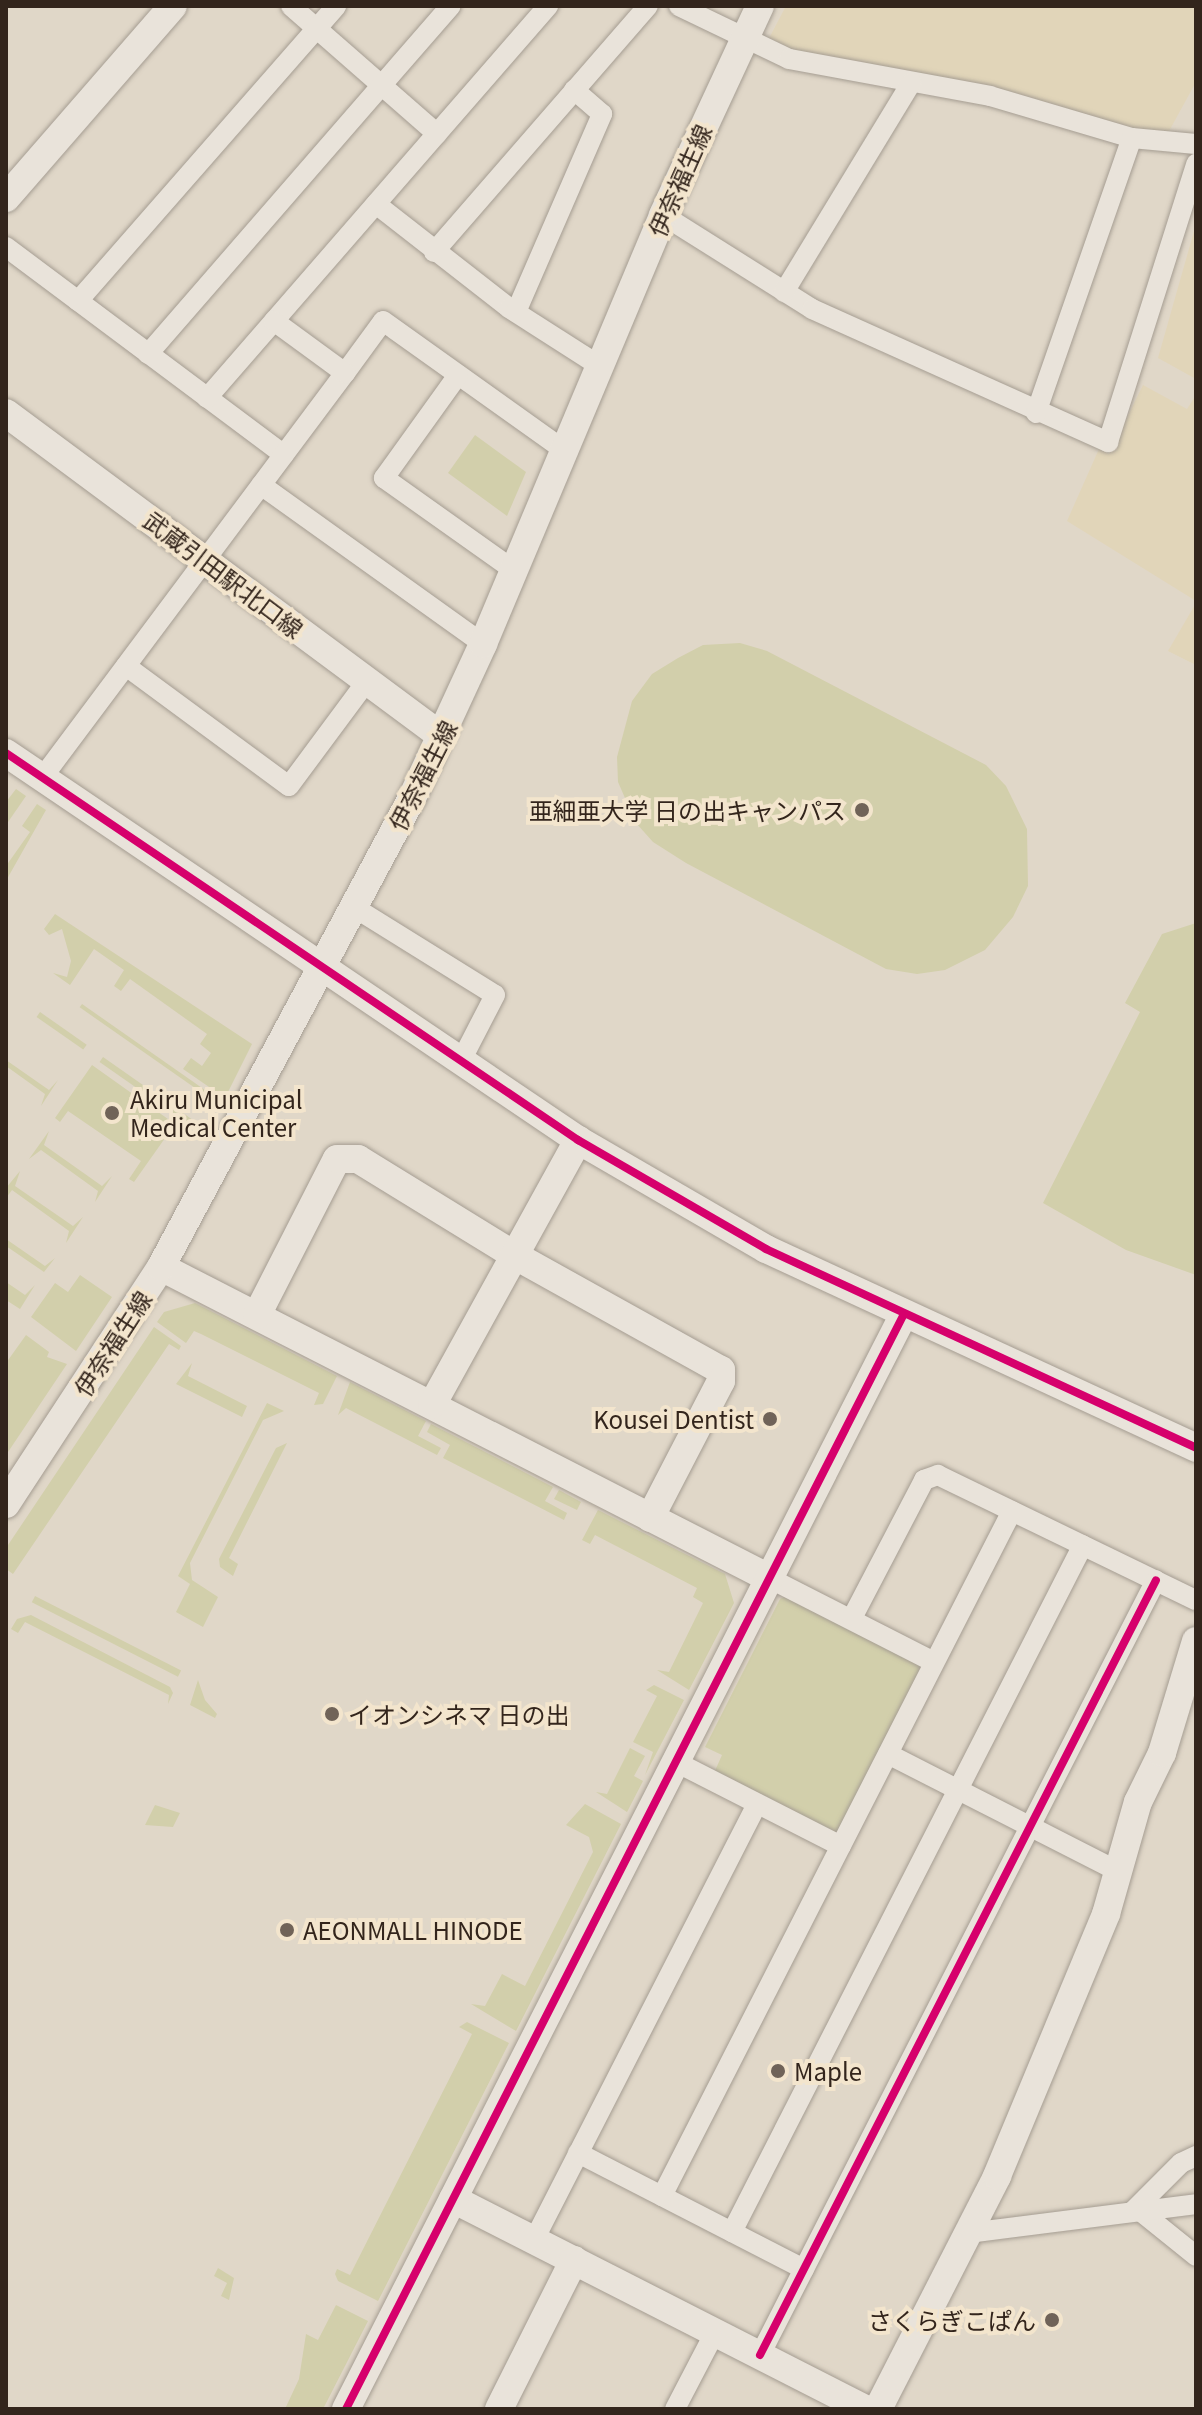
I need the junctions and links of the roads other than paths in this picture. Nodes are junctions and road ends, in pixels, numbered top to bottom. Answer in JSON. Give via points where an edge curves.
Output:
{"nodes":[{"id":1,"x":173,"y":6,"type":"edge"},
{"id":2,"x":291,"y":6,"type":"edge"},
{"id":3,"x":336,"y":6,"type":"edge"},
{"id":4,"x":451,"y":6,"type":"edge"},
{"id":5,"x":548,"y":6,"type":"edge"},
{"id":6,"x":648,"y":6,"type":"edge"},
{"id":7,"x":679,"y":6,"type":"edge"},
{"id":8,"x":760,"y":6,"type":"edge"},
{"id":9,"x":316,"y":28,"type":"junction"},
{"id":10,"x":744,"y":39,"type":"junction"},
{"id":11,"x":911,"y":83,"type":"junction"},
{"id":12,"x":382,"y":86,"type":"junction"},
{"id":13,"x":574,"y":90,"type":"junction"},
{"id":14,"x":437,"y":134,"type":"junction"},
{"id":15,"x":1132,"y":138,"type":"junction"},
{"id":16,"x":1196,"y":144,"type":"edge"},
{"id":17,"x":1196,"y":164,"type":"edge"},
{"id":18,"x":6,"y":198,"type":"edge"},
{"id":19,"x":376,"y":204,"type":"junction"},
{"id":20,"x":663,"y":215,"type":"junction"},
{"id":21,"x":6,"y":247,"type":"edge"},
{"id":22,"x":434,"y":252,"type":"junction"},
{"id":23,"x":784,"y":292,"type":"junction"},
{"id":24,"x":78,"y":301,"type":"junction"},
{"id":25,"x":516,"y":312,"type":"junction"},
{"id":26,"x":274,"y":321,"type":"junction"},
{"id":27,"x":148,"y":354,"type":"junction"},
{"id":28,"x":598,"y":365,"type":"junction"},
{"id":29,"x":345,"y":373,"type":"junction"},
{"id":30,"x":458,"y":375,"type":"junction"},
{"id":31,"x":207,"y":398,"type":"junction"},
{"id":32,"x":6,"y":413,"type":"edge"},
{"id":33,"x":1036,"y":413,"type":"junction"},
{"id":34,"x":561,"y":448,"type":"junction"},
{"id":35,"x":284,"y":455,"type":"junction"},
{"id":36,"x":261,"y":485,"type":"junction"},
{"id":37,"x":205,"y":560,"type":"junction"},
{"id":38,"x":512,"y":569,"type":"junction"},
{"id":39,"x":483,"y":644,"type":"junction"},
{"id":40,"x":126,"y":666,"type":"junction"},
{"id":41,"x":367,"y":681,"type":"junction"},
{"id":42,"x":441,"y":736,"type":"junction"},
{"id":43,"x":6,"y":753,"type":"edge"},
{"id":44,"x":42,"y":778,"type":"junction"},
{"id":45,"x":352,"y":906,"type":"junction"},
{"id":46,"x":320,"y":967,"type":"junction"},
{"id":47,"x":461,"y":1061,"type":"junction"},
{"id":48,"x":578,"y":1140,"type":"junction"},
{"id":49,"x":514,"y":1255,"type":"junction"},
{"id":50,"x":161,"y":1267,"type":"junction"},
{"id":51,"x":257,"y":1315,"type":"junction"},
{"id":52,"x":903,"y":1316,"type":"junction"},
{"id":53,"x":432,"y":1405,"type":"junction"},
{"id":54,"x":1196,"y":1448,"type":"edge"},
{"id":55,"x":6,"y":1504,"type":"edge"},
{"id":56,"x":1012,"y":1511,"type":"junction"},
{"id":57,"x":650,"y":1518,"type":"junction"},
{"id":58,"x":1083,"y":1545,"type":"junction"},
{"id":59,"x":769,"y":1578,"type":"junction"},
{"id":60,"x":1156,"y":1580,"type":"junction"},
{"id":61,"x":1196,"y":1600,"type":"edge"},
{"id":62,"x":852,"y":1618,"type":"junction"},
{"id":63,"x":1196,"y":1641,"type":"edge"},
{"id":64,"x":934,"y":1662,"type":"junction"},
{"id":65,"x":888,"y":1754,"type":"junction"},
{"id":66,"x":676,"y":1762,"type":"junction"},
{"id":67,"x":959,"y":1790,"type":"junction"},
{"id":68,"x":757,"y":1804,"type":"junction"},
{"id":69,"x":1030,"y":1826,"type":"junction"},
{"id":70,"x":841,"y":1846,"type":"junction"},
{"id":71,"x":1120,"y":1872,"type":"junction"},
{"id":72,"x":578,"y":2153,"type":"junction"},
{"id":73,"x":1196,"y":2156,"type":"edge"},
{"id":74,"x":662,"y":2196,"type":"junction"},
{"id":75,"x":453,"y":2199,"type":"junction"},
{"id":76,"x":1196,"y":2204,"type":"edge"},
{"id":77,"x":1136,"y":2210,"type":"junction"},
{"id":78,"x":732,"y":2232,"type":"junction"},
{"id":79,"x":968,"y":2233,"type":"junction"},
{"id":80,"x":534,"y":2240,"type":"junction"},
{"id":81,"x":1196,"y":2256,"type":"edge"},
{"id":82,"x":574,"y":2260,"type":"junction"},
{"id":83,"x":804,"y":2269,"type":"junction"},
{"id":84,"x":715,"y":2332,"type":"junction"},
{"id":85,"x":760,"y":2355,"type":"junction"},
{"id":86,"x":346,"y":2409,"type":"edge"},
{"id":87,"x":499,"y":2409,"type":"edge"},
{"id":88,"x":675,"y":2409,"type":"edge"},
{"id":89,"x":866,"y":2409,"type":"edge"},
{"id":90,"x":878,"y":2409,"type":"edge"}],
"edges":[{"from":1,"to":18,"type":"street"},
{"from":2,"to":9,"type":"street"},
{"from":3,"to":9,"type":"street"},
{"from":4,"to":12,"type":"street"},
{"from":5,"to":14,"type":"street"},
{"from":6,"to":13,"type":"street"},
{"from":7,"to":10,"type":"street"},
{"from":8,"to":10,"type":"street","name":"伊奈福生線"},
{"from":9,"to":12,"type":"street"},
{"from":9,"to":24,"type":"street"},
{"from":10,"to":11,"type":"street","via":[[789,59]]},
{"from":10,"to":20,"type":"street","name":"伊奈福生線"},
{"from":11,"to":15,"type":"street","via":[[990,96]]},
{"from":11,"to":23,"type":"street"},
{"from":12,"to":14,"type":"street"},
{"from":12,"to":27,"type":"street"},
{"from":13,"to":22,"type":"street"},
{"from":13,"to":25,"type":"street","via":[[602,114]]},
{"from":14,"to":19,"type":"street"},
{"from":15,"to":16,"type":"street"},
{"from":15,"to":33,"type":"street"},
{"from":17,"to":33,"type":"street","via":[[1108,442]]},
{"from":19,"to":22,"type":"street"},
{"from":19,"to":26,"type":"street"},
{"from":20,"to":23,"type":"street"},
{"from":20,"to":28,"type":"street","name":"伊奈福生線"},
{"from":21,"to":24,"type":"street"},
{"from":22,"to":25,"type":"street"},
{"from":23,"to":33,"type":"street"},
{"from":24,"to":27,"type":"street"},
{"from":25,"to":28,"type":"street"},
{"from":26,"to":29,"type":"street"},
{"from":26,"to":31,"type":"street"},
{"from":27,"to":31,"type":"street"},
{"from":28,"to":34,"type":"street","name":"伊奈福生線"},
{"from":29,"to":30,"type":"street","via":[[383,321]]},
{"from":29,"to":35,"type":"street"},
{"from":30,"to":34,"type":"street"},
{"from":30,"to":38,"type":"street","via":[[384,478]]},
{"from":31,"to":35,"type":"street"},
{"from":32,"to":37,"type":"street","name":"武蔵引田駅北口線"},
{"from":34,"to":38,"type":"street","name":"伊奈福生線"},
{"from":35,"to":36,"type":"street"},
{"from":36,"to":37,"type":"street"},
{"from":36,"to":39,"type":"street"},
{"from":37,"to":40,"type":"street"},
{"from":37,"to":41,"type":"street","name":"武蔵引田駅北口線"},
{"from":38,"to":39,"type":"street","name":"伊奈福生線"},
{"from":39,"to":42,"type":"street","name":"伊奈福生線"},
{"from":40,"to":41,"type":"street","via":[[289,786]]},
{"from":40,"to":44,"type":"street"},
{"from":41,"to":42,"type":"street","name":"武蔵引田駅北口線"},
{"from":42,"to":45,"type":"street","name":"伊奈福生線"},
{"from":43,"to":44,"type":"street"},
{"from":44,"to":46,"type":"street"},
{"from":45,"to":46,"type":"street","name":"伊奈福生線"},
{"from":45,"to":47,"type":"street","via":[[495,995]]},
{"from":46,"to":47,"type":"street"},
{"from":46,"to":50,"type":"street","name":"伊奈福生線"},
{"from":47,"to":48,"type":"street"},
{"from":48,"to":49,"type":"street"},
{"from":48,"to":52,"type":"street","via":[[766,1249]]},
{"from":49,"to":51,"type":"street","via":[[346,1156],[337,1159]]},
{"from":49,"to":53,"type":"street"},
{"from":49,"to":57,"type":"street","via":[[721,1370],[721,1381]]},
{"from":50,"to":51,"type":"street"},
{"from":50,"to":55,"type":"street","name":"伊奈福生線"},
{"from":51,"to":53,"type":"street"},
{"from":52,"to":54,"type":"street"},
{"from":52,"to":59,"type":"street"},
{"from":53,"to":57,"type":"street"},
{"from":56,"to":58,"type":"street"},
{"from":56,"to":62,"type":"street","via":[[938,1475],[924,1480]]},
{"from":56,"to":64,"type":"street"},
{"from":57,"to":59,"type":"street"},
{"from":58,"to":60,"type":"street"},
{"from":58,"to":67,"type":"street"},
{"from":59,"to":62,"type":"street"},
{"from":59,"to":66,"type":"street"},
{"from":60,"to":61,"type":"street"},
{"from":60,"to":69,"type":"street"},
{"from":62,"to":64,"type":"street"},
{"from":63,"to":71,"type":"street","via":[[1162,1753],[1138,1802]]},
{"from":64,"to":65,"type":"street"},
{"from":65,"to":67,"type":"street"},
{"from":65,"to":70,"type":"street"},
{"from":66,"to":68,"type":"street"},
{"from":66,"to":75,"type":"street"},
{"from":67,"to":69,"type":"street"},
{"from":67,"to":78,"type":"street"},
{"from":68,"to":70,"type":"street"},
{"from":68,"to":72,"type":"street"},
{"from":69,"to":71,"type":"street"},
{"from":69,"to":83,"type":"street"},
{"from":70,"to":74,"type":"street"},
{"from":71,"to":79,"type":"street","via":[[997,2176]]},
{"from":72,"to":74,"type":"street"},
{"from":72,"to":80,"type":"street"},
{"from":73,"to":77,"type":"street","via":[[1171,2171]]},
{"from":74,"to":78,"type":"street"},
{"from":75,"to":80,"type":"street"},
{"from":75,"to":86,"type":"street"},
{"from":76,"to":77,"type":"street"},
{"from":77,"to":79,"type":"street"},
{"from":77,"to":81,"type":"street"},
{"from":78,"to":83,"type":"street"},
{"from":79,"to":90,"type":"street"},
{"from":80,"to":82,"type":"street"},
{"from":82,"to":84,"type":"street"},
{"from":82,"to":87,"type":"street"},
{"from":83,"to":85,"type":"street"},
{"from":84,"to":85,"type":"street"},
{"from":84,"to":88,"type":"street"},
{"from":85,"to":89,"type":"street"}]}
